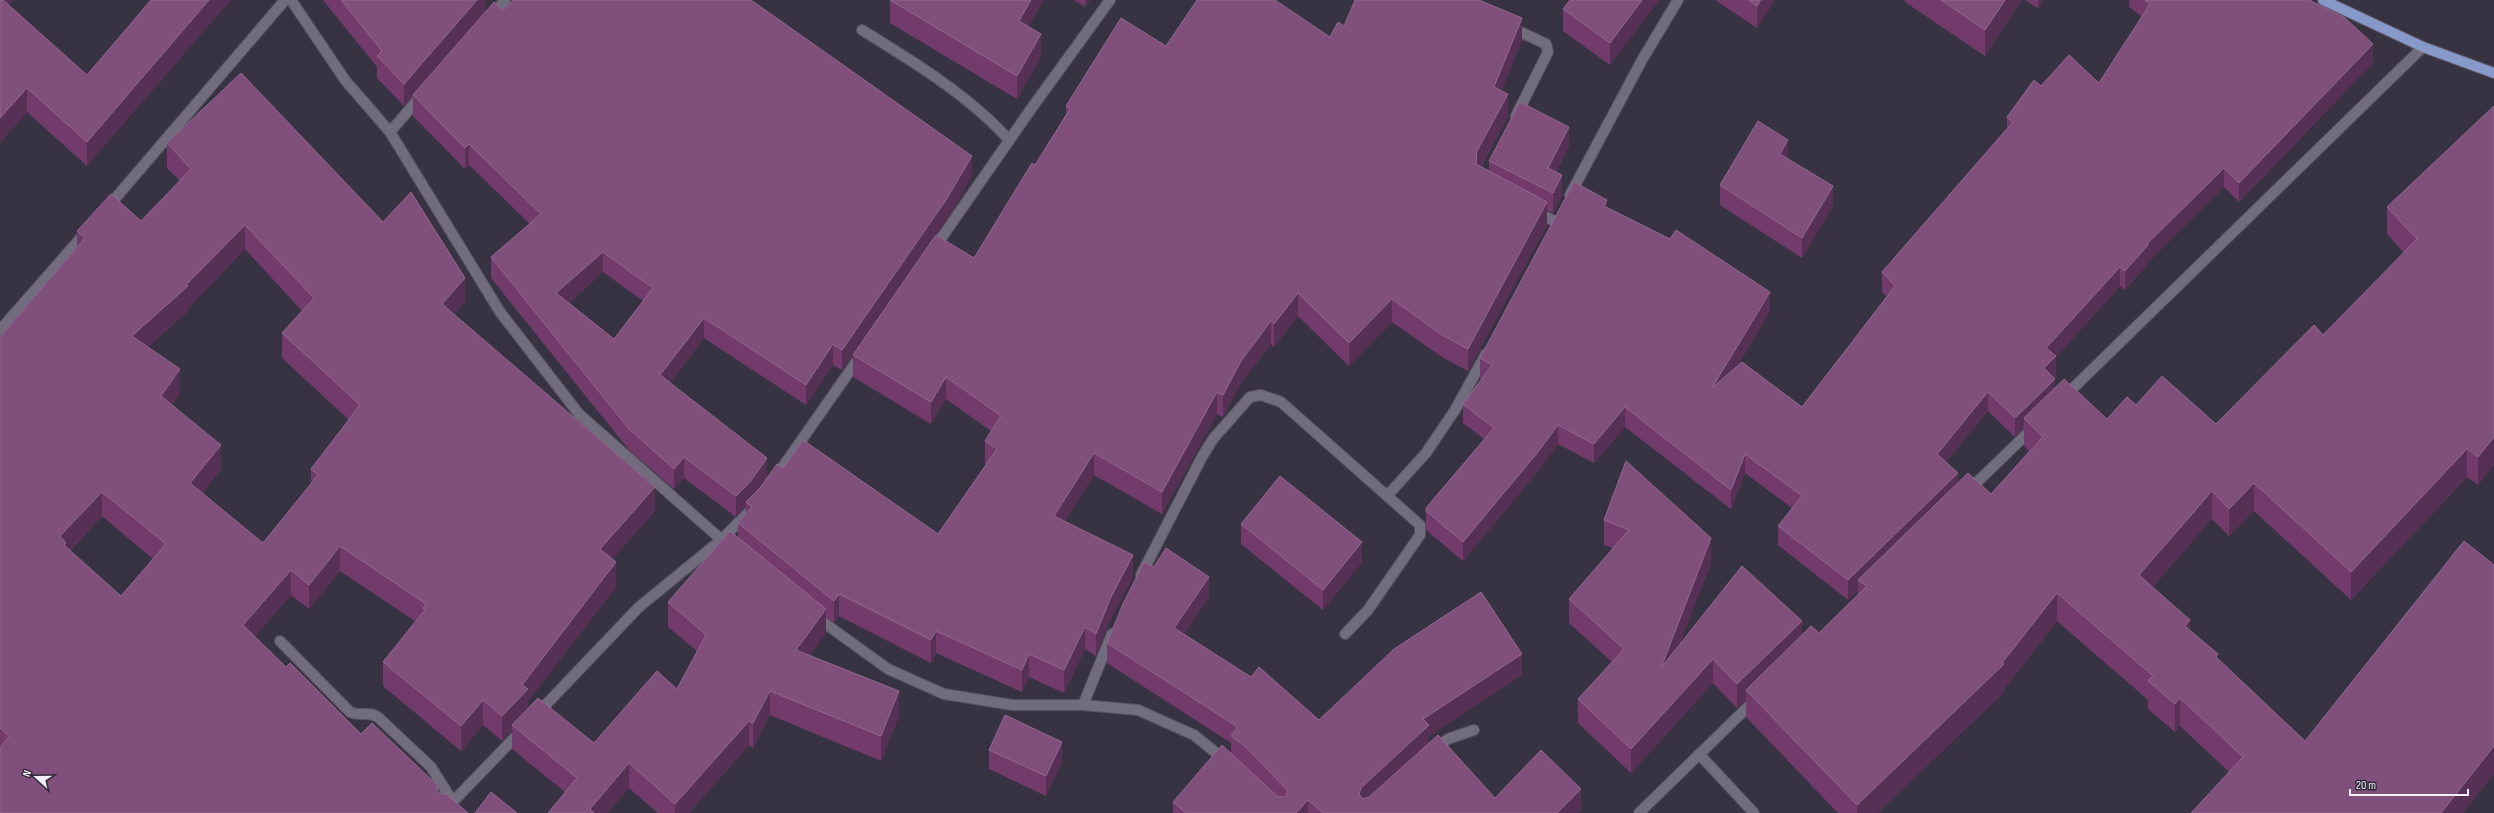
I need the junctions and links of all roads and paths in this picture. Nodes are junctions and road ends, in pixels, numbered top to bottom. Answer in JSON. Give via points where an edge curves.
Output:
{"nodes":[{"id":1,"x":285,"y":0,"type":"edge"},
{"id":2,"x":290,"y":0,"type":"edge"},
{"id":3,"x":505,"y":0,"type":"edge"},
{"id":4,"x":1110,"y":0,"type":"edge"},
{"id":5,"x":1678,"y":0,"type":"edge"},
{"id":6,"x":2323,"y":0,"type":"edge"},
{"id":7,"x":484,"y":24,"type":"edge"},
{"id":8,"x":1503,"y":24,"type":"edge"},
{"id":9,"x":862,"y":30,"type":"dead end"},
{"id":10,"x":2423,"y":47,"type":"junction"},
{"id":11,"x":2494,"y":73,"type":"edge"},
{"id":12,"x":427,"y":90,"type":"edge"},
{"id":13,"x":1512,"y":124,"type":"edge"},
{"id":14,"x":390,"y":132,"type":"junction"},
{"id":15,"x":1009,"y":140,"type":"junction"},
{"id":16,"x":1522,"y":205,"type":"edge"},
{"id":17,"x":925,"y":262,"type":"edge"},
{"id":18,"x":0,"y":330,"type":"edge"},
{"id":19,"x":867,"y":346,"type":"edge"},
{"id":20,"x":1489,"y":348,"type":"edge"},
{"id":21,"x":2058,"y":403,"type":"edge"},
{"id":22,"x":2041,"y":420,"type":"edge"},
{"id":23,"x":768,"y":488,"type":"edge"},
{"id":24,"x":1387,"y":496,"type":"junction"},
{"id":25,"x":1961,"y":498,"type":"edge"},
{"id":26,"x":755,"y":507,"type":"edge"},
{"id":27,"x":721,"y":540,"type":"junction"},
{"id":28,"x":739,"y":554,"type":"edge"},
{"id":29,"x":1135,"y":586,"type":"edge"},
{"id":30,"x":805,"y":608,"type":"edge"},
{"id":31,"x":1117,"y":622,"type":"edge"},
{"id":32,"x":1344,"y":634,"type":"dead end"},
{"id":33,"x":280,"y":641,"type":"dead end"},
{"id":34,"x":1762,"y":693,"type":"edge"},
{"id":35,"x":1083,"y":705,"type":"junction"},
{"id":36,"x":1474,"y":730,"type":"dead end"},
{"id":37,"x":1699,"y":754,"type":"junction"},
{"id":38,"x":1425,"y":758,"type":"edge"},
{"id":39,"x":1236,"y":768,"type":"edge"},
{"id":40,"x":453,"y":802,"type":"junction"},
{"id":41,"x":442,"y":813,"type":"edge"},
{"id":42,"x":1639,"y":813,"type":"edge"},
{"id":43,"x":1754,"y":813,"type":"edge"}],
"edges":[{"from":1,"to":18,"type":"street"},
{"from":2,"to":14,"type":"street","via":[[345,80]]},
{"from":3,"to":7,"type":"street"},
{"from":4,"to":15,"type":"street"},
{"from":5,"to":16,"type":"street","via":[[1642,60],[1558,218]]},
{"from":6,"to":10,"type":"main road"},
{"from":8,"to":13,"type":"street","via":[[1546,44],[1548,52]]},
{"from":9,"to":15,"type":"street","via":[[968,102],[992,120]]},
{"from":10,"to":11,"type":"main road"},
{"from":10,"to":21,"type":"street"},
{"from":12,"to":14,"type":"street"},
{"from":14,"to":27,"type":"street","via":[[500,312],[579,414]]},
{"from":15,"to":17,"type":"street"},
{"from":19,"to":23,"type":"street"},
{"from":20,"to":24,"type":"street","via":[[1455,410],[1426,453]]},
{"from":22,"to":25,"type":"street"},
{"from":24,"to":29,"type":"street","via":[[1281,402],[1261,396],[1250,397],[1213,439],[1202,457]]},
{"from":24,"to":32,"type":"street","via":[[1420,525],[1420,535],[1368,610]]},
{"from":26,"to":27,"type":"street"},
{"from":27,"to":28,"type":"street"},
{"from":27,"to":40,"type":"street","via":[[639,607]]},
{"from":30,"to":35,"type":"street","via":[[888,669],[944,694],[1012,705]]},
{"from":31,"to":35,"type":"street"},
{"from":33,"to":40,"type":"street","via":[[350,712],[371,714],[379,718],[431,768]]},
{"from":34,"to":37,"type":"street"},
{"from":35,"to":39,"type":"street","via":[[1138,710],[1194,735]]},
{"from":36,"to":38,"type":"street","via":[[1448,739]]},
{"from":37,"to":42,"type":"street"},
{"from":37,"to":43,"type":"street"},
{"from":40,"to":41,"type":"street"}]}
